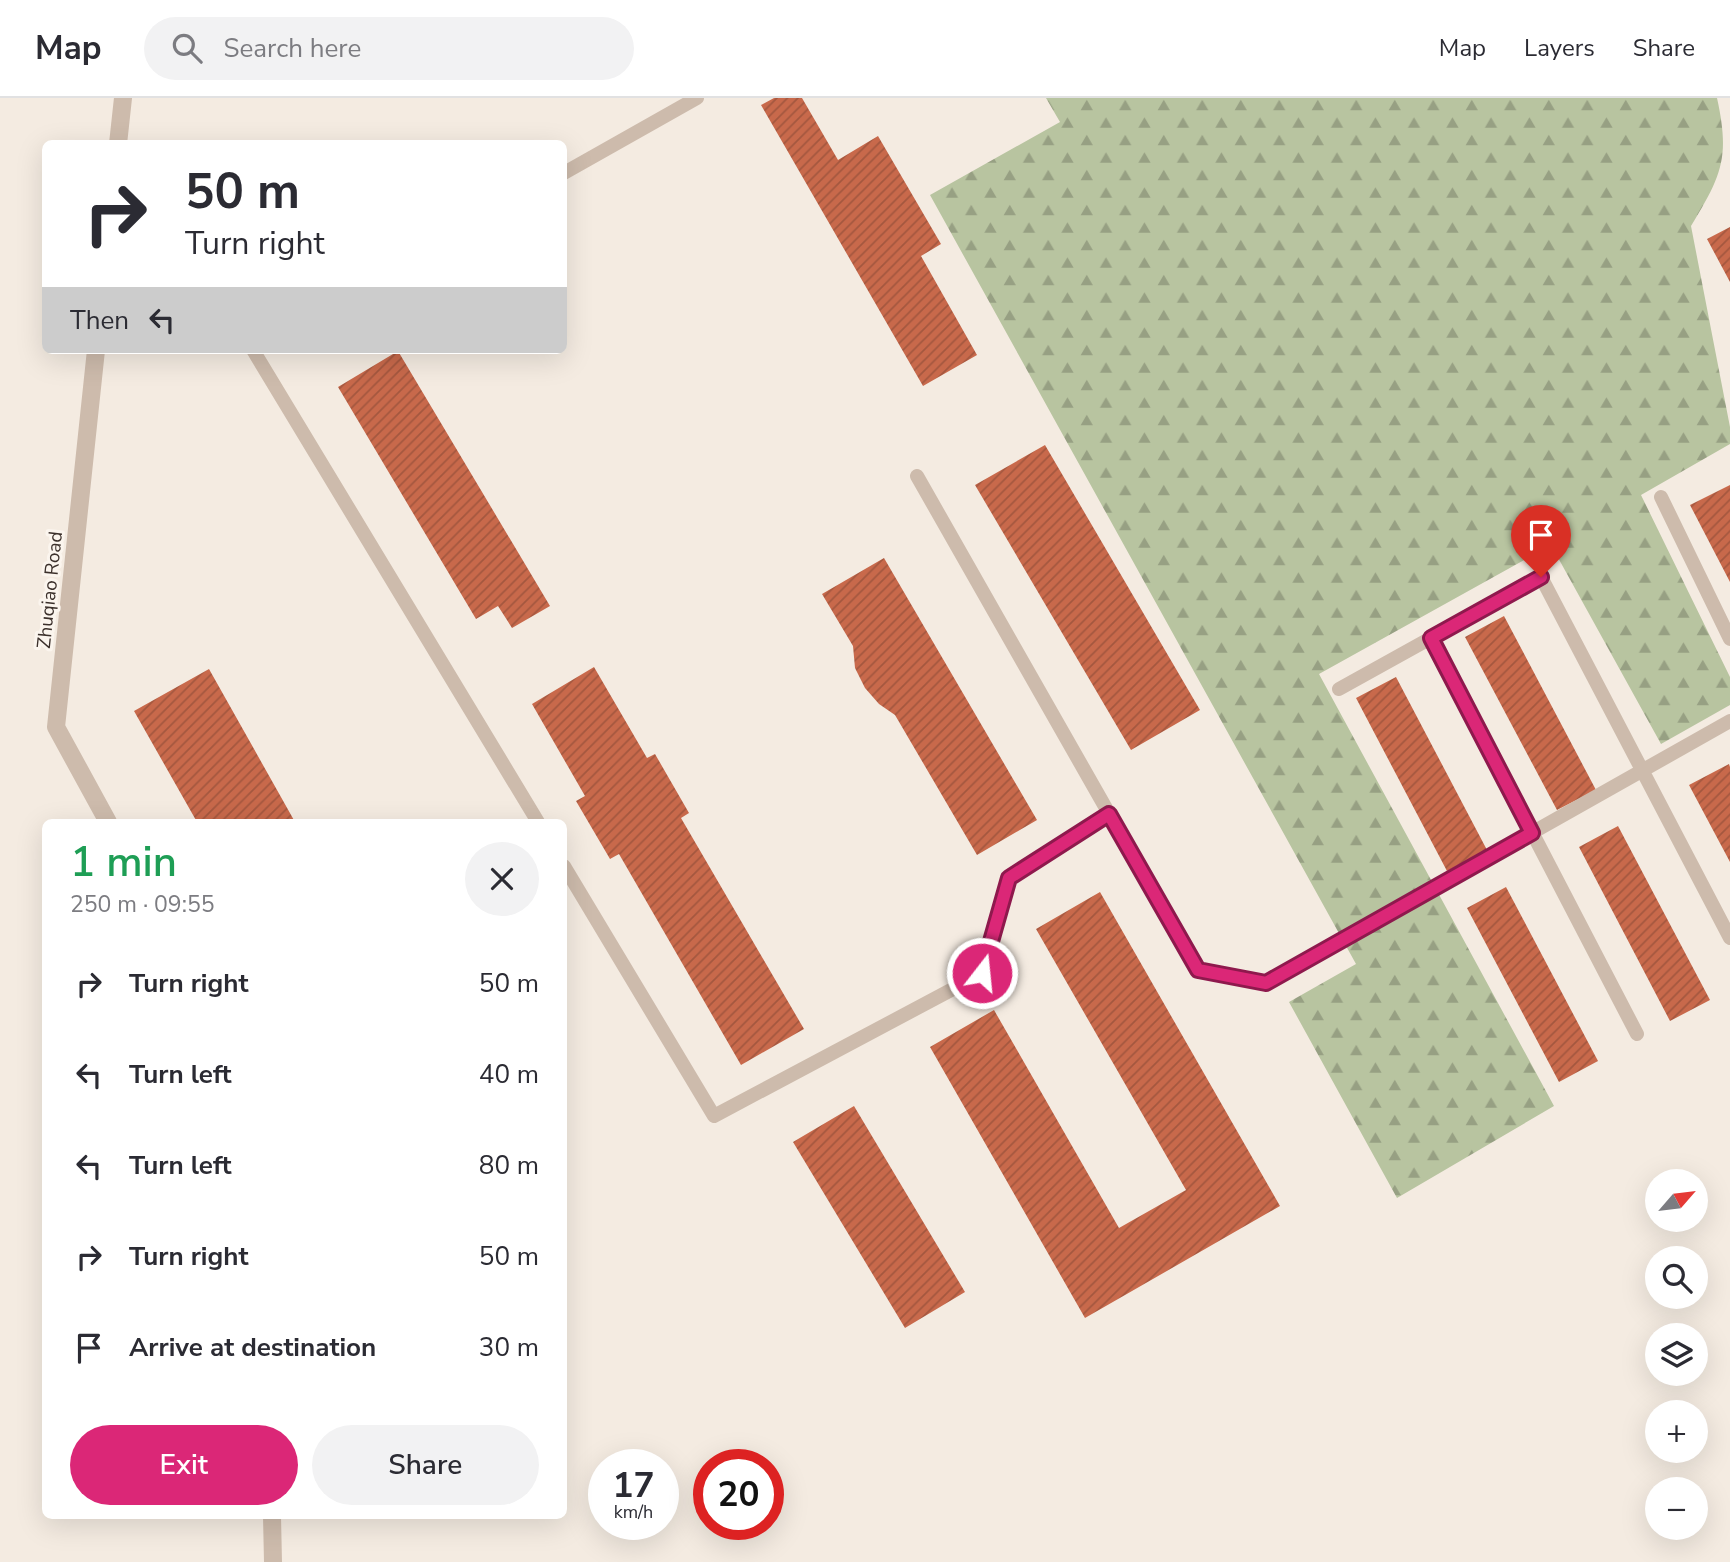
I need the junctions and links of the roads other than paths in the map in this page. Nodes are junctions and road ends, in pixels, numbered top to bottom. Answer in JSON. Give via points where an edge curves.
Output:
{"nodes":[{"id":1,"x":123,"y":98,"type":"edge"},
{"id":2,"x":697,"y":98,"type":"edge"},
{"id":3,"x":118,"y":140,"type":"edge"},
{"id":4,"x":567,"y":171,"type":"edge"},
{"id":5,"x":96,"y":354,"type":"edge"},
{"id":6,"x":255,"y":354,"type":"edge"},
{"id":7,"x":917,"y":476,"type":"dead end"},
{"id":8,"x":1661,"y":497,"type":"dead end"},
{"id":9,"x":1431,"y":638,"type":"junction"},
{"id":10,"x":1730,"y":639,"type":"edge"},
{"id":11,"x":1339,"y":689,"type":"dead end"},
{"id":12,"x":1730,"y":721,"type":"edge"},
{"id":13,"x":1642,"y":770,"type":"junction"},
{"id":14,"x":1109,"y":814,"type":"junction"},
{"id":15,"x":106,"y":819,"type":"edge"},
{"id":16,"x":536,"y":819,"type":"edge"},
{"id":17,"x":1532,"y":833,"type":"junction"},
{"id":18,"x":567,"y":871,"type":"edge"},
{"id":19,"x":1730,"y":938,"type":"edge"},
{"id":20,"x":1637,"y":1034,"type":"dead end"},
{"id":21,"x":272,"y":1519,"type":"edge"},
{"id":22,"x":273,"y":1562,"type":"edge"}],
"edges":[{"from":1,"to":3,"type":"street"},
{"from":2,"to":4,"type":"lane"},
{"from":5,"to":15,"type":"street","name":"Zhuqiao Road","via":[[56,727]]},
{"from":6,"to":16,"type":"lane"},
{"from":7,"to":14,"type":"lane"},
{"from":8,"to":10,"type":"lane"},
{"from":9,"to":11,"type":"lane"},
{"from":9,"to":13,"type":"lane","via":[[1541,577]]},
{"from":9,"to":17,"type":"lane"},
{"from":12,"to":13,"type":"lane"},
{"from":13,"to":17,"type":"lane"},
{"from":13,"to":19,"type":"lane"},
{"from":14,"to":17,"type":"lane","via":[[1198,970],[1266,983]]},
{"from":14,"to":18,"type":"lane","via":[[1009,878],[982,973],[714,1116]]},
{"from":17,"to":20,"type":"lane"},
{"from":21,"to":22,"type":"street"}]}
